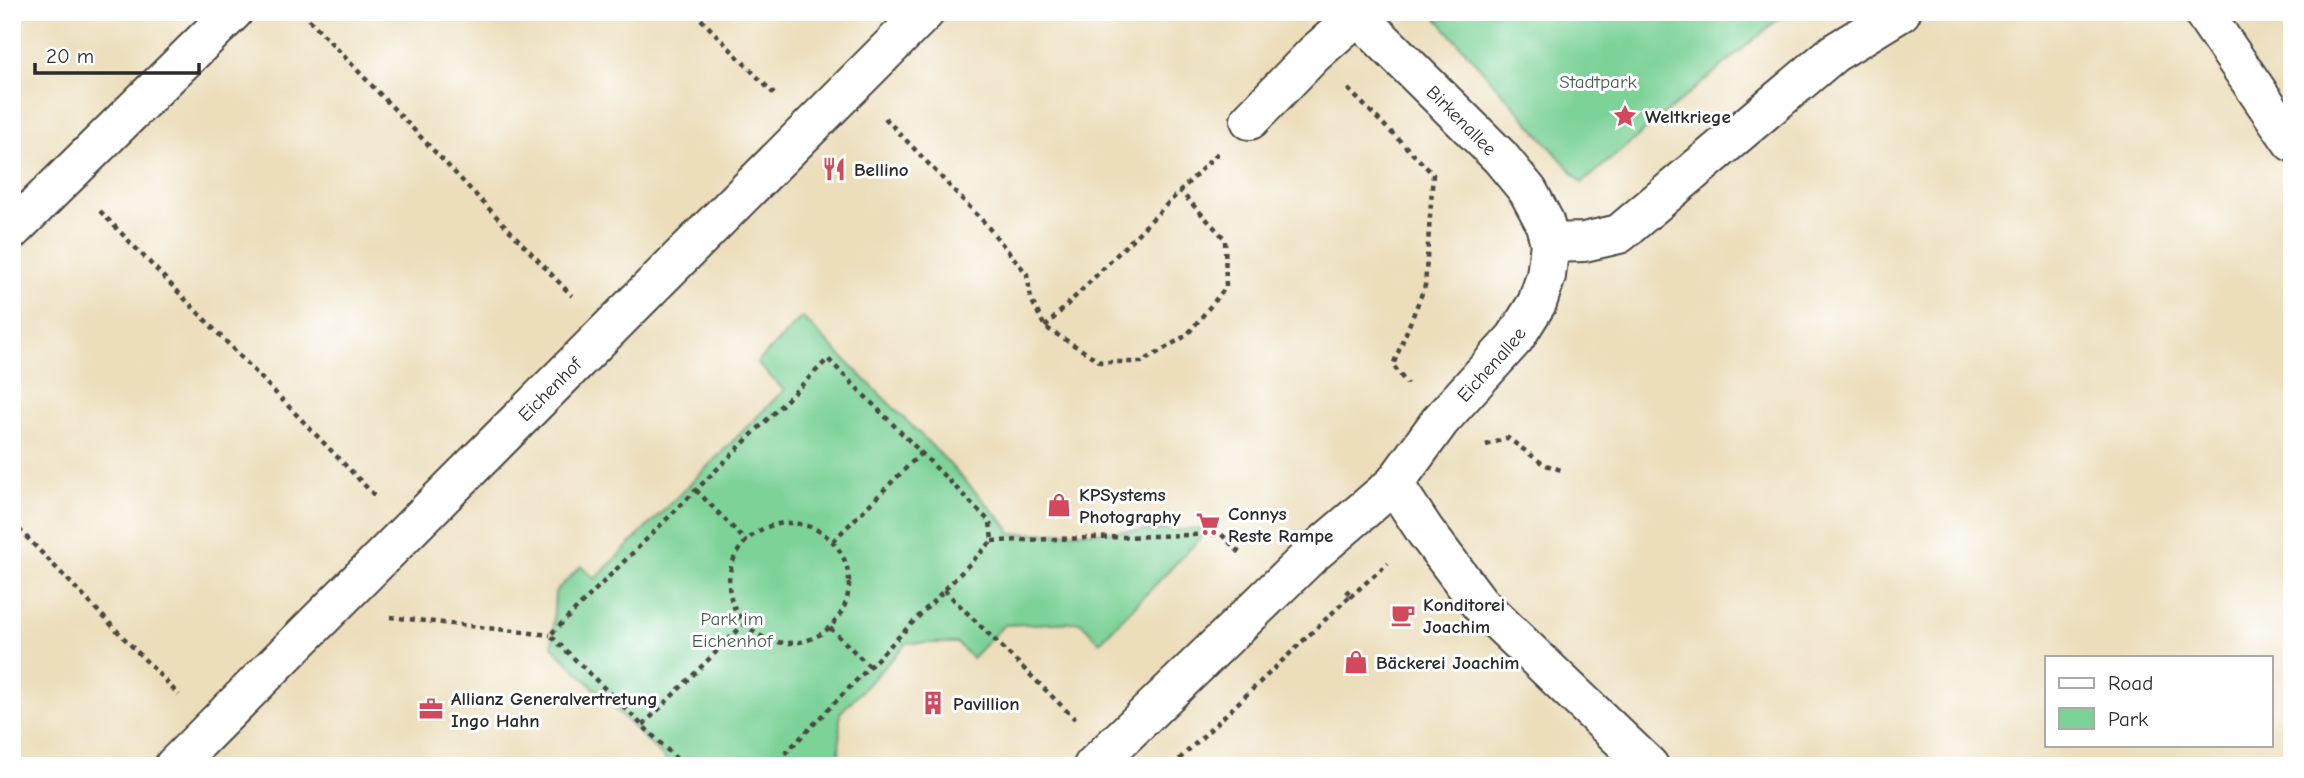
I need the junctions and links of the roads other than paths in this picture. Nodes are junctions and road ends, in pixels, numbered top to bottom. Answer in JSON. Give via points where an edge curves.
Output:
{"nodes":[{"id":1,"x":233,"y":12,"type":"edge"},
{"id":2,"x":925,"y":12,"type":"edge"},
{"id":3,"x":1901,"y":12,"type":"edge"},
{"id":4,"x":2203,"y":12,"type":"edge"},
{"id":5,"x":1355,"y":14,"type":"edge"},
{"id":6,"x":1251,"y":120,"type":"road end"},
{"id":7,"x":2292,"y":142,"type":"edge"},
{"id":8,"x":12,"y":230,"type":"edge"},
{"id":9,"x":1550,"y":243,"type":"junction"},
{"id":10,"x":1394,"y":484,"type":"junction"},
{"id":11,"x":1100,"y":758,"type":"edge"},
{"id":12,"x":174,"y":766,"type":"edge"},
{"id":13,"x":1649,"y":766,"type":"edge"}],
"edges":[{"from":1,"to":8,"type":"street"},
{"from":2,"to":12,"type":"street","name":"Eichenhof"},
{"from":3,"to":9,"type":"street","via":[[1834,53],[1619,234]]},
{"from":4,"to":7,"type":"street"},
{"from":5,"to":6,"type":"street"},
{"from":5,"to":9,"type":"street","name":"Birkenallee","via":[[1500,157],[1528,191]]},
{"from":9,"to":10,"type":"street","name":"Eichenallee","via":[[1537,303],[1515,338],[1440,421]]},
{"from":10,"to":11,"type":"street","name":"Eichenallee","via":[[1310,556]]},
{"from":10,"to":13,"type":"street","via":[[1480,604]]}]}
